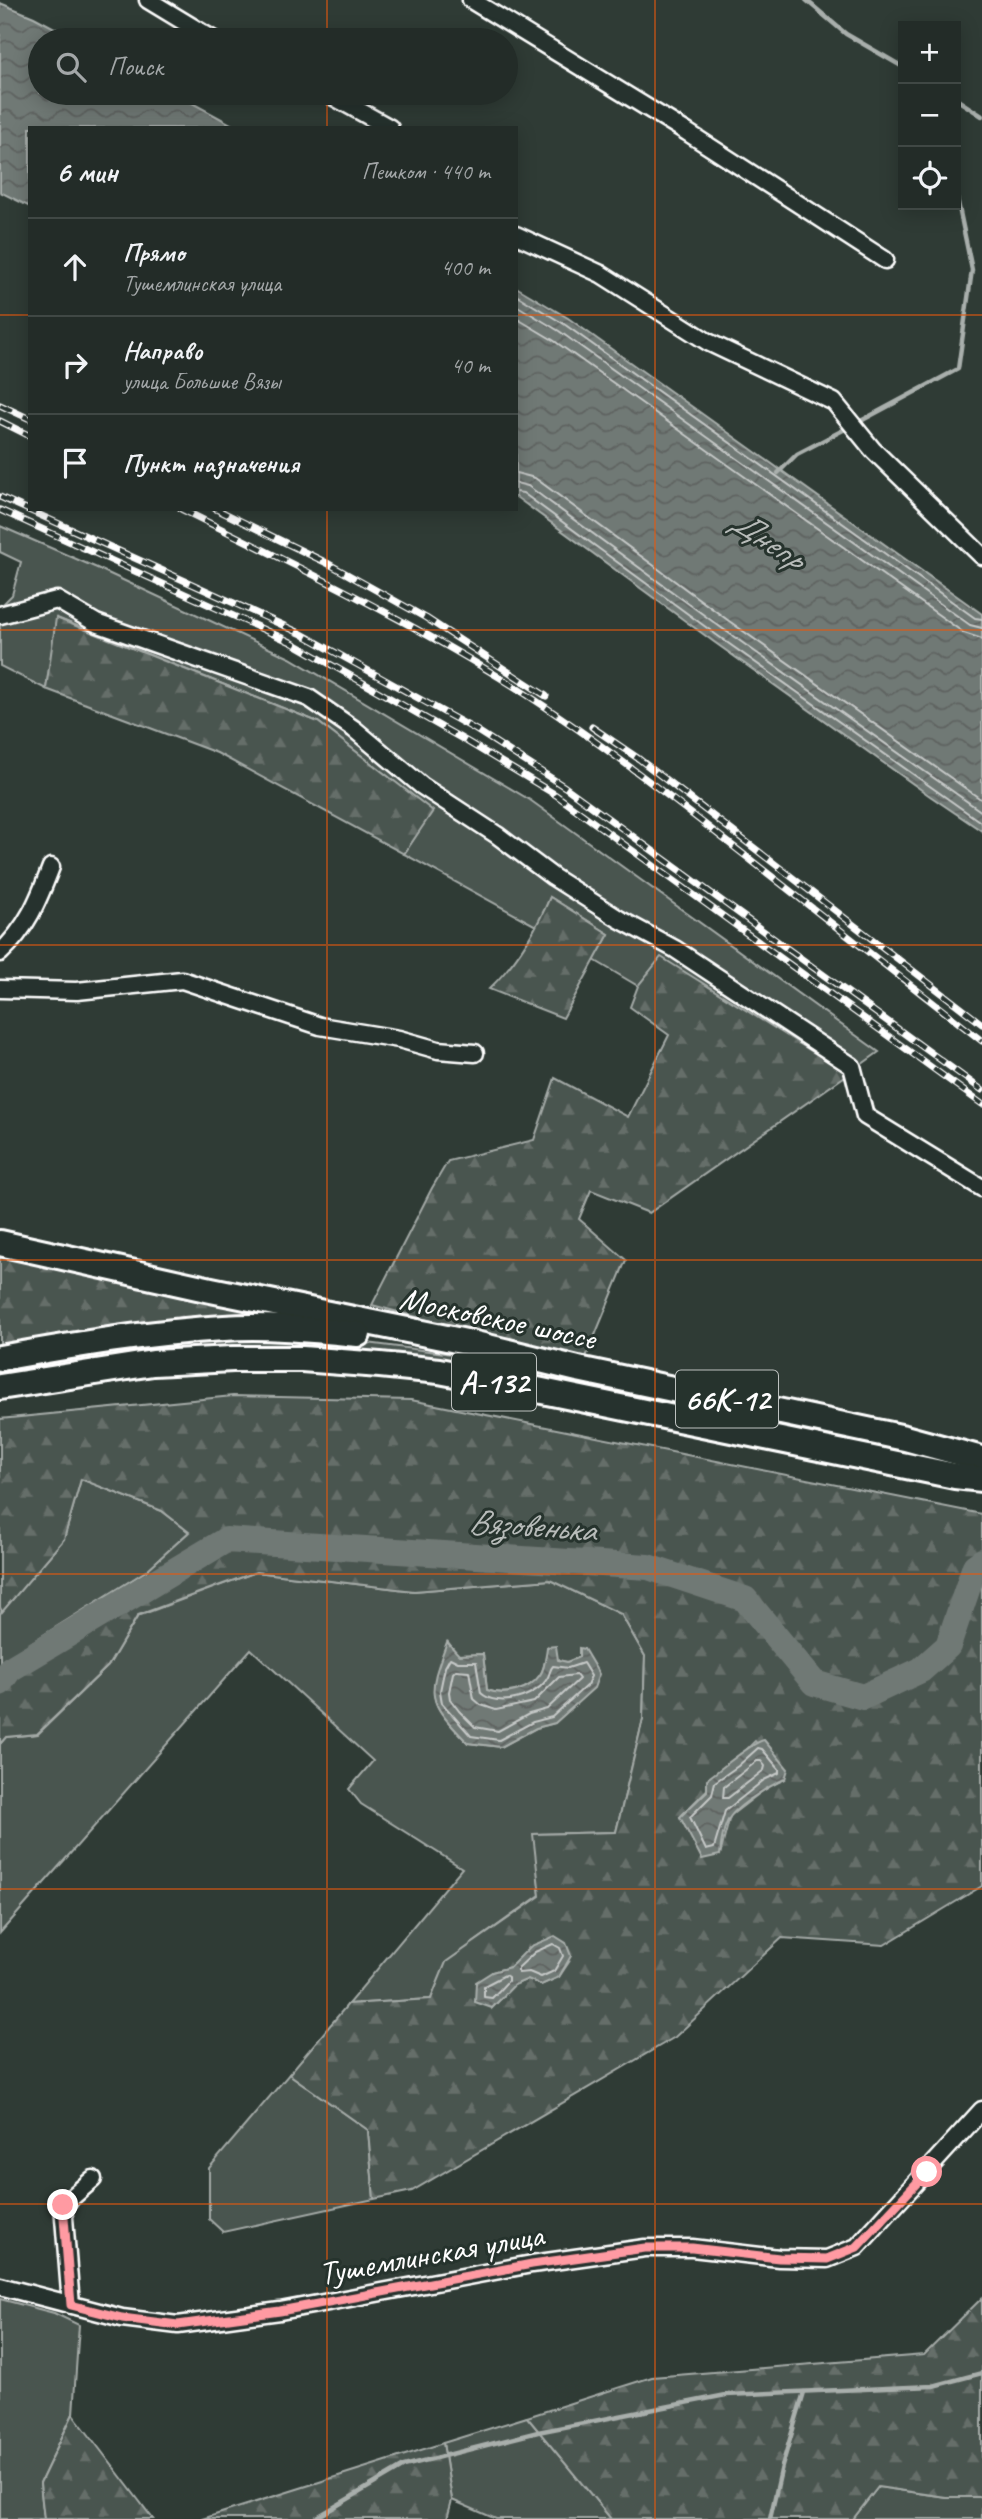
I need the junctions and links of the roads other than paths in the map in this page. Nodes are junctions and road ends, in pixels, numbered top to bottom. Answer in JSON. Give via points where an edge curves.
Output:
{"nodes":[{"id":1,"x":148,"y":0,"type":"edge"},
{"id":2,"x":471,"y":0,"type":"edge"},
{"id":3,"x":194,"y":28,"type":"edge"},
{"id":4,"x":517,"y":28,"type":"edge"},
{"id":5,"x":518,"y":29,"type":"edge"},
{"id":6,"x":349,"y":105,"type":"edge"},
{"id":7,"x":386,"y":126,"type":"edge"},
{"id":8,"x":518,"y":236,"type":"edge"},
{"id":9,"x":886,"y":260,"type":"dead end"},
{"id":10,"x":982,"y":556,"type":"edge"},
{"id":11,"x":0,"y":615,"type":"edge"},
{"id":12,"x":51,"y":867,"type":"dead end"},
{"id":13,"x":0,"y":953,"type":"edge"},
{"id":14,"x":0,"y":989,"type":"edge"},
{"id":15,"x":475,"y":1053,"type":"dead end"},
{"id":16,"x":982,"y":1188,"type":"edge"},
{"id":17,"x":0,"y":1243,"type":"edge"},
{"id":18,"x":471,"y":1343,"type":"junction"},
{"id":19,"x":0,"y":1359,"type":"edge"},
{"id":20,"x":0,"y":1387,"type":"edge"},
{"id":21,"x":982,"y":1458,"type":"edge"},
{"id":22,"x":982,"y":1479,"type":"edge"},
{"id":23,"x":982,"y":2110,"type":"edge"},
{"id":24,"x":93,"y":2179,"type":"dead end"},
{"id":25,"x":0,"y":2286,"type":"edge"},
{"id":26,"x":71,"y":2305,"type":"junction"}],
"edges":[{"from":1,"to":3,"type":"street"},
{"from":2,"to":4,"type":"street"},
{"from":5,"to":9,"type":"street"},
{"from":6,"to":7,"type":"street"},
{"from":8,"to":10,"type":"street","via":[[601,274],[708,342],[834,401],[873,450]]},
{"from":11,"to":16,"type":"street","via":[[57,600],[96,623],[309,698],[422,786],[553,877],[676,949],[852,1066],[864,1116]]},
{"from":12,"to":13,"type":"street","via":[[37,905]]},
{"from":14,"to":15,"type":"street","via":[[77,991],[182,980],[320,1026]]},
{"from":17,"to":18,"type":"main road","name":"Московское шоссе","number":"66К-12"},
{"from":18,"to":19,"type":"main road","number":"А-132","via":[[285,1328],[226,1328],[134,1337]]},
{"from":18,"to":21,"type":"main road","name":"Московское шоссе","number":"66К-12"},
{"from":20,"to":22,"type":"main road","number":"А-132","via":[[153,1363],[302,1359],[380,1365],[439,1371]]},
{"from":23,"to":26,"type":"street","name":"Тушемлинская улица","via":[[857,2247],[827,2259],[645,2248],[178,2325]]},
{"from":24,"to":26,"type":"street","via":[[63,2205]]},
{"from":25,"to":26,"type":"street","name":"Тушемлинская улица"}]}
